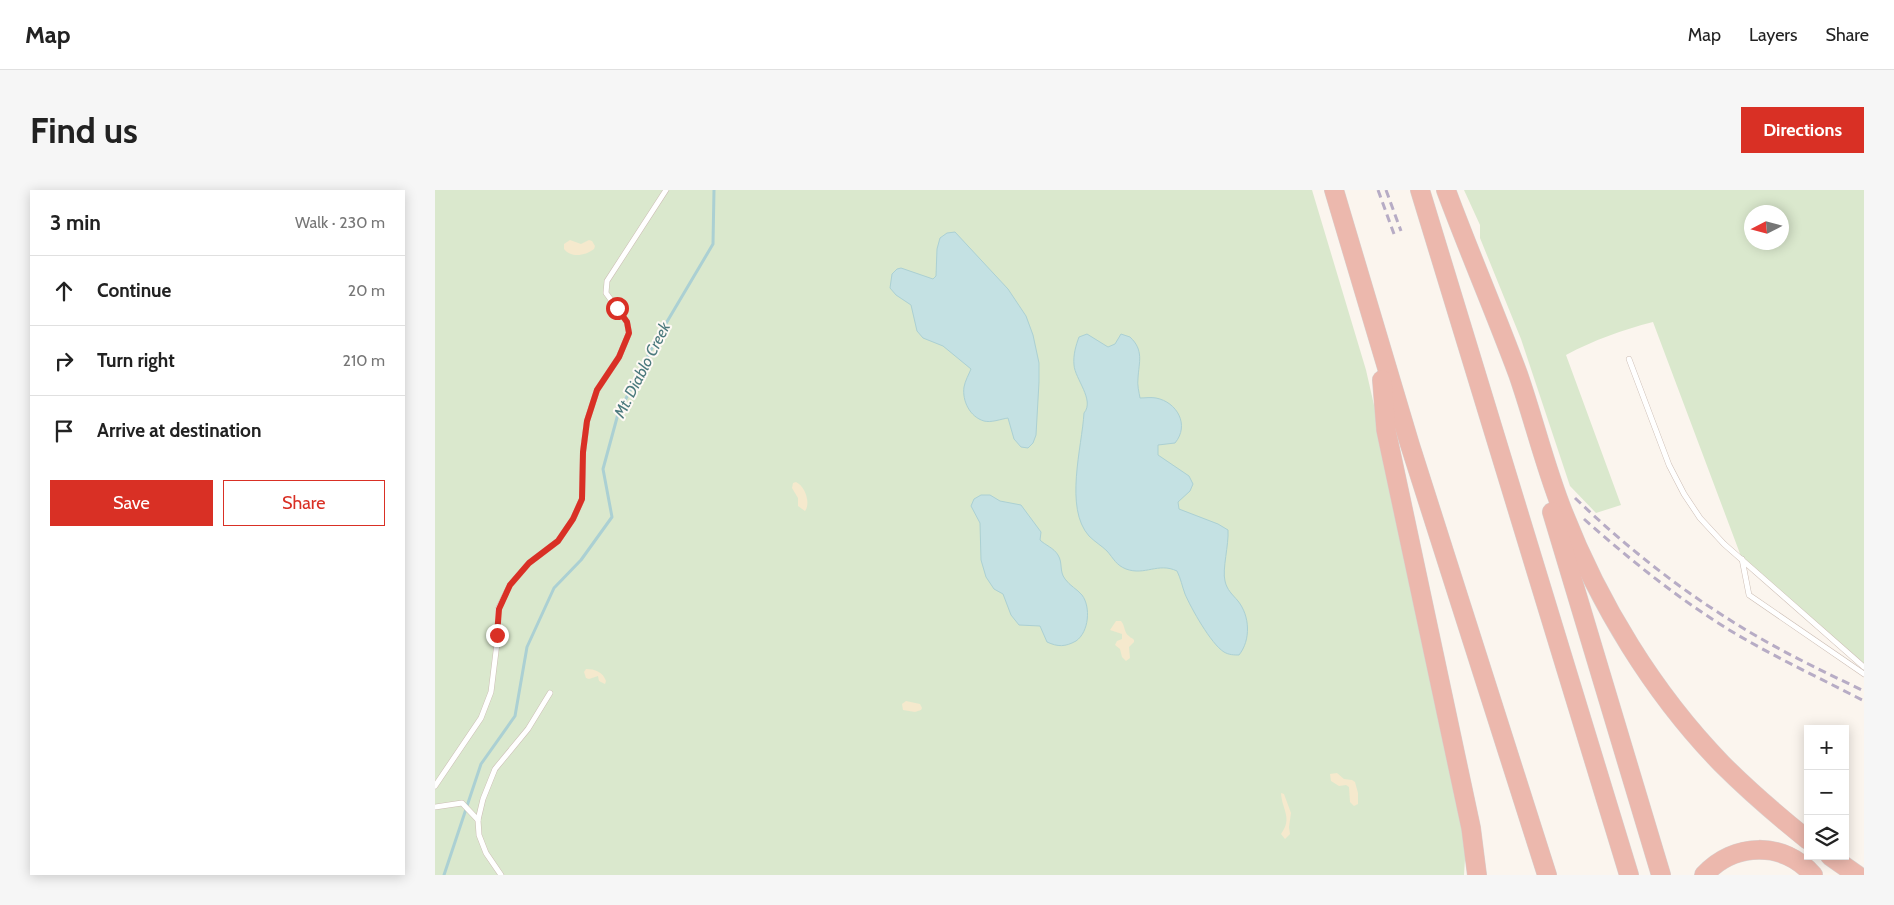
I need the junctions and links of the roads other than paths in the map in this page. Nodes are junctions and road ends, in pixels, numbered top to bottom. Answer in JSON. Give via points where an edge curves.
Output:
{"nodes":[{"id":1,"x":666,"y":190,"type":"edge"},
{"id":2,"x":1334,"y":190,"type":"edge"},
{"id":3,"x":1420,"y":190,"type":"edge"},
{"id":4,"x":1446,"y":190,"type":"edge"},
{"id":5,"x":1500,"y":327,"type":"junction"},
{"id":6,"x":1379,"y":341,"type":"junction"},
{"id":7,"x":1629,"y":359,"type":"dead end"},
{"id":8,"x":1742,"y":559,"type":"junction"},
{"id":9,"x":1864,"y":667,"type":"edge"},
{"id":10,"x":1864,"y":674,"type":"edge"},
{"id":11,"x":551,"y":693,"type":"dead end"},
{"id":12,"x":435,"y":786,"type":"edge"},
{"id":13,"x":435,"y":807,"type":"edge"},
{"id":14,"x":478,"y":820,"type":"junction"},
{"id":15,"x":1804,"y":837,"type":"edge"},
{"id":16,"x":1836,"y":860,"type":"edge"},
{"id":17,"x":1544,"y":869,"type":"edge"},
{"id":18,"x":501,"y":875,"type":"edge"},
{"id":19,"x":1477,"y":875,"type":"edge"},
{"id":20,"x":1629,"y":875,"type":"edge"},
{"id":21,"x":1661,"y":875,"type":"edge"},
{"id":22,"x":1704,"y":875,"type":"edge"},
{"id":23,"x":1813,"y":875,"type":"edge"},
{"id":24,"x":1857,"y":875,"type":"edge"}],
"edges":[{"from":1,"to":12,"type":"lane","via":[[607,281],[606,293],[627,322],[629,333],[619,357],[597,390],[587,421],[582,499],[558,541],[529,563],[510,585],[499,609],[491,692],[481,718]]},
{"from":2,"to":6,"type":"highway"},
{"from":3,"to":20,"type":"highway"},
{"from":4,"to":5,"type":"highway"},
{"from":5,"to":15,"type":"highway","via":[[1562,510],[1595,584],[1633,649],[1663,694],[1721,763]]},
{"from":5,"to":21,"type":"highway","via":[[1540,473]]},
{"from":6,"to":17,"type":"highway"},
{"from":6,"to":19,"type":"highway","via":[[1386,430],[1471,828]]},
{"from":7,"to":8,"type":"lane","via":[[1658,438],[1684,494],[1700,518]]},
{"from":8,"to":9,"type":"lane"},
{"from":8,"to":10,"type":"lane","via":[[1749,595]]},
{"from":11,"to":14,"type":"lane","via":[[528,729],[495,769]]},
{"from":13,"to":14,"type":"lane","via":[[462,803]]},
{"from":14,"to":18,"type":"lane","via":[[479,835],[486,853]]},
{"from":16,"to":24,"type":"highway"},
{"from":22,"to":23,"type":"highway","via":[[1719,861],[1734,854],[1765,849],[1782,852]]}]}
